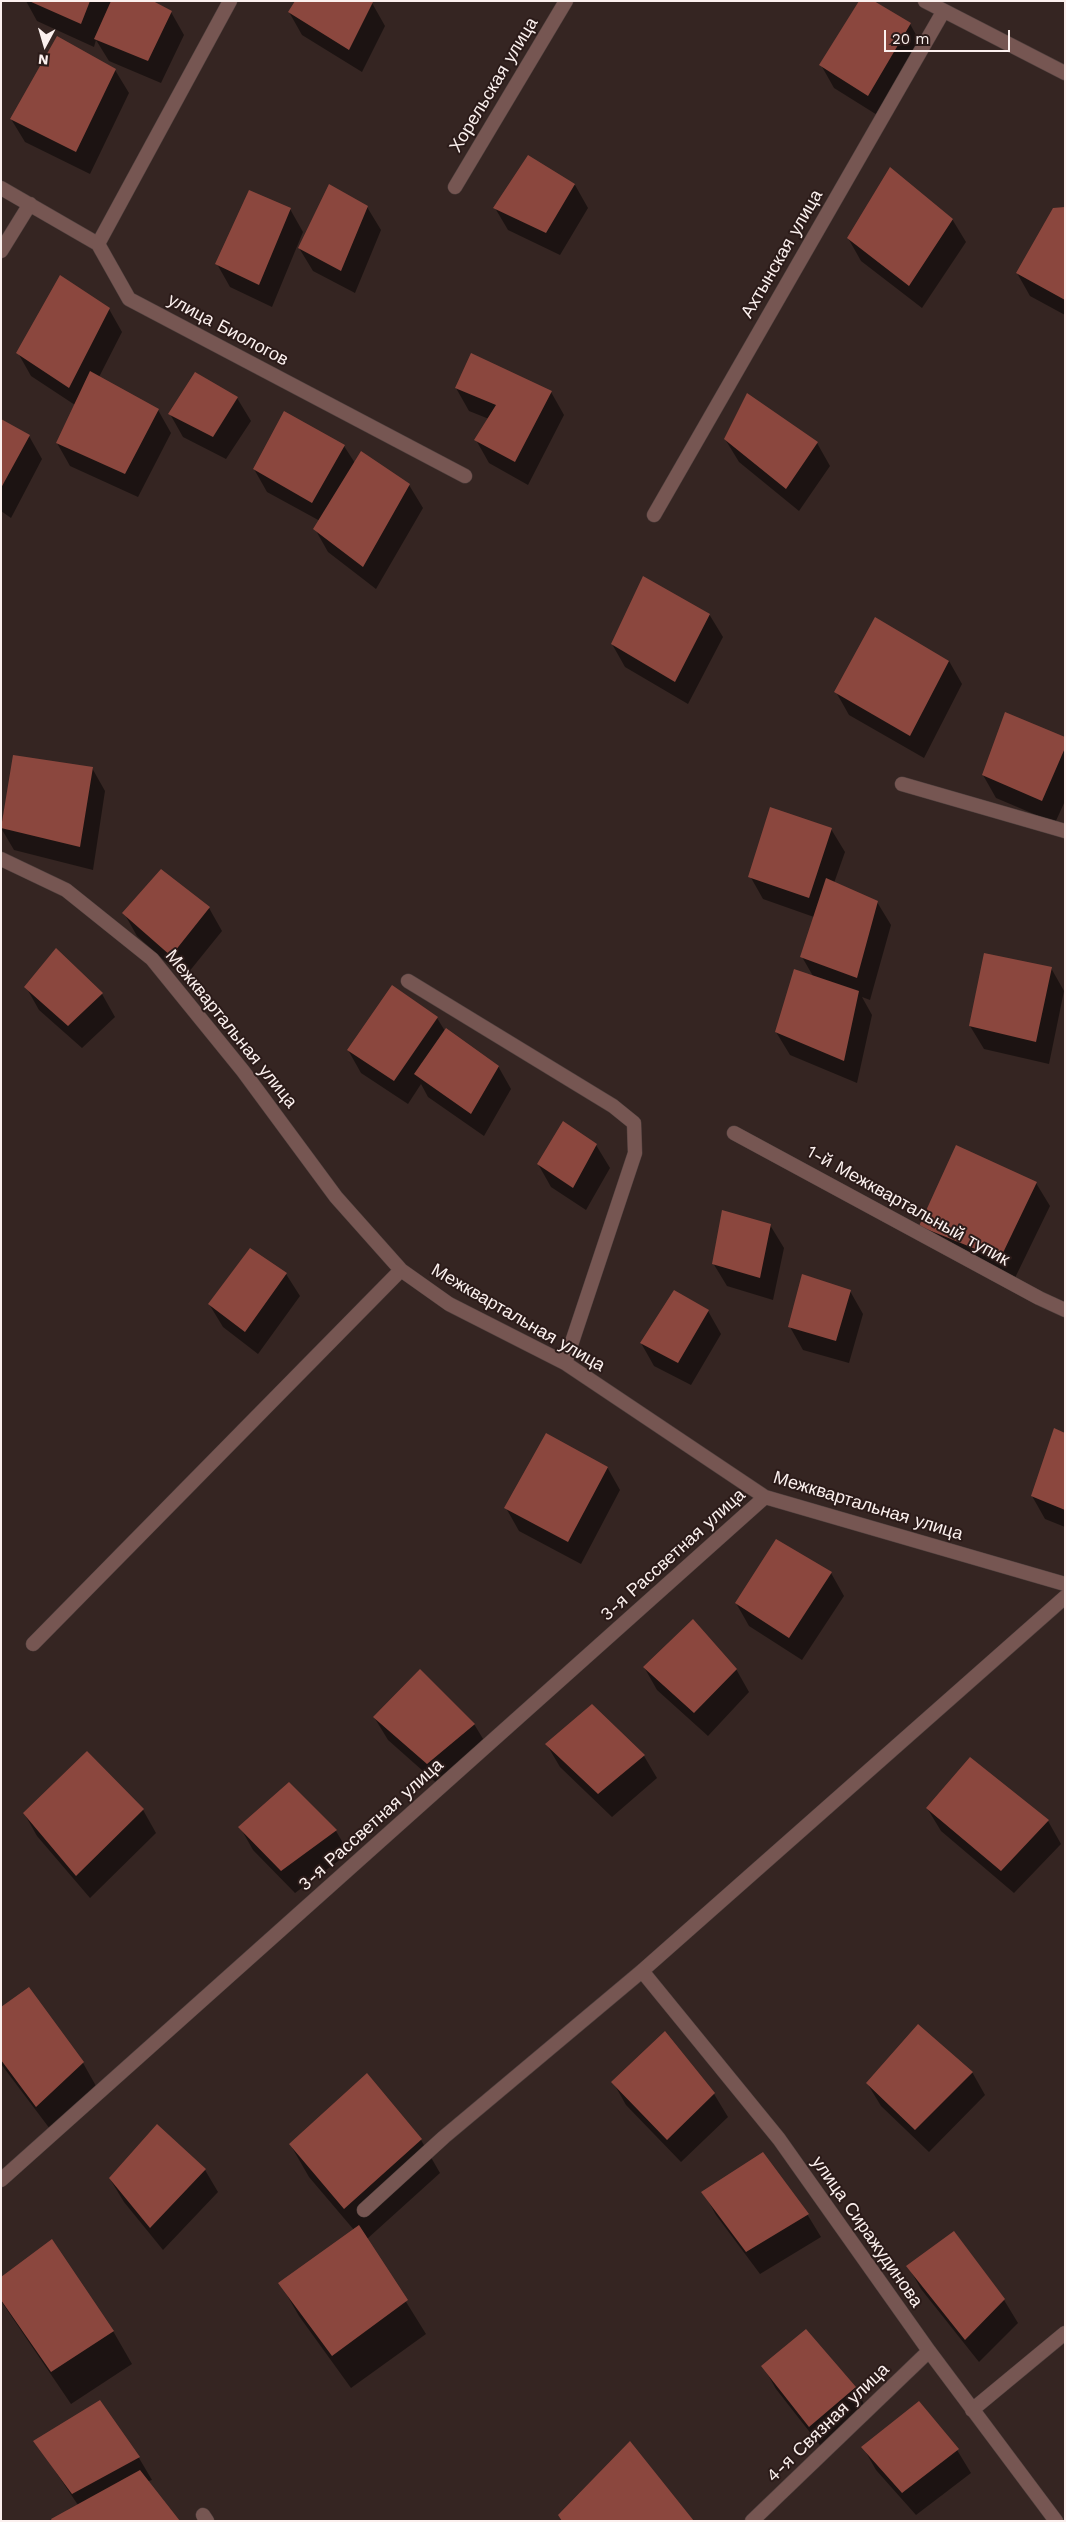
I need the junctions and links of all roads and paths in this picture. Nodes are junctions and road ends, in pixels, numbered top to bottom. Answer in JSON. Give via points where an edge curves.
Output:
{"nodes":[{"id":1,"x":230,"y":1,"type":"edge"},
{"id":2,"x":566,"y":1,"type":"edge"},
{"id":3,"x":925,"y":1,"type":"edge"},
{"id":4,"x":943,"y":12,"type":"junction"},
{"id":5,"x":1065,"y":73,"type":"edge"},
{"id":6,"x":455,"y":187,"type":"dead end"},
{"id":7,"x":1,"y":188,"type":"edge"},
{"id":8,"x":30,"y":204,"type":"junction"},
{"id":9,"x":98,"y":244,"type":"junction"},
{"id":10,"x":1,"y":251,"type":"edge"},
{"id":11,"x":465,"y":476,"type":"dead end"},
{"id":12,"x":654,"y":515,"type":"dead end"},
{"id":13,"x":902,"y":784,"type":"dead end"},
{"id":14,"x":1065,"y":831,"type":"edge"},
{"id":15,"x":1,"y":859,"type":"edge"},
{"id":16,"x":408,"y":981,"type":"dead end"},
{"id":17,"x":734,"y":1133,"type":"dead end"},
{"id":18,"x":401,"y":1270,"type":"junction"},
{"id":19,"x":1065,"y":1310,"type":"edge"},
{"id":20,"x":565,"y":1363,"type":"junction"},
{"id":21,"x":765,"y":1497,"type":"junction"},
{"id":22,"x":1065,"y":1584,"type":"edge"},
{"id":23,"x":1065,"y":1597,"type":"edge"},
{"id":24,"x":33,"y":1644,"type":"dead end"},
{"id":25,"x":642,"y":1970,"type":"junction"},
{"id":26,"x":1,"y":2180,"type":"edge"},
{"id":27,"x":364,"y":2210,"type":"dead end"},
{"id":28,"x":1065,"y":2333,"type":"edge"},
{"id":29,"x":929,"y":2351,"type":"junction"},
{"id":30,"x":972,"y":2410,"type":"junction"},
{"id":31,"x":752,"y":2521,"type":"edge"},
{"id":32,"x":1056,"y":2521,"type":"edge"}],
"edges":[{"from":1,"to":9,"type":"street"},
{"from":2,"to":6,"type":"street","name":"Хорельская улица"},
{"from":3,"to":4,"type":"street"},
{"from":4,"to":5,"type":"street"},
{"from":4,"to":12,"type":"street","name":"Ахтынская улица"},
{"from":7,"to":8,"type":"street"},
{"from":8,"to":9,"type":"street"},
{"from":8,"to":10,"type":"street"},
{"from":9,"to":11,"type":"street","name":"улица Биологов","via":[[129,299]]},
{"from":13,"to":14,"type":"street"},
{"from":15,"to":18,"type":"street","name":"Межквартальная улица","via":[[66,890],[152,959],[243,1071],[336,1197]]},
{"from":16,"to":20,"type":"street","via":[[613,1106],[634,1124],[635,1153]]},
{"from":17,"to":19,"type":"street","name":"1-й Межквартальный тупик"},
{"from":18,"to":20,"type":"street","name":"Межквартальная улица","via":[[450,1304]]},
{"from":18,"to":24,"type":"street"},
{"from":20,"to":21,"type":"street","name":"Межквартальная улица"},
{"from":21,"to":22,"type":"street","name":"Межквартальная улица"},
{"from":21,"to":26,"type":"street","name":"3-я Рассветная улица"},
{"from":23,"to":25,"type":"street"},
{"from":25,"to":27,"type":"street","via":[[444,2137]]},
{"from":25,"to":29,"type":"street","name":"улица Сиражудинова","via":[[778,2139]]},
{"from":28,"to":30,"type":"street"},
{"from":29,"to":30,"type":"street","name":"улица Сиражудинова"},
{"from":29,"to":31,"type":"street","name":"4-я Связная улица"},
{"from":30,"to":32,"type":"street","name":"улица Сиражудинова"}]}
